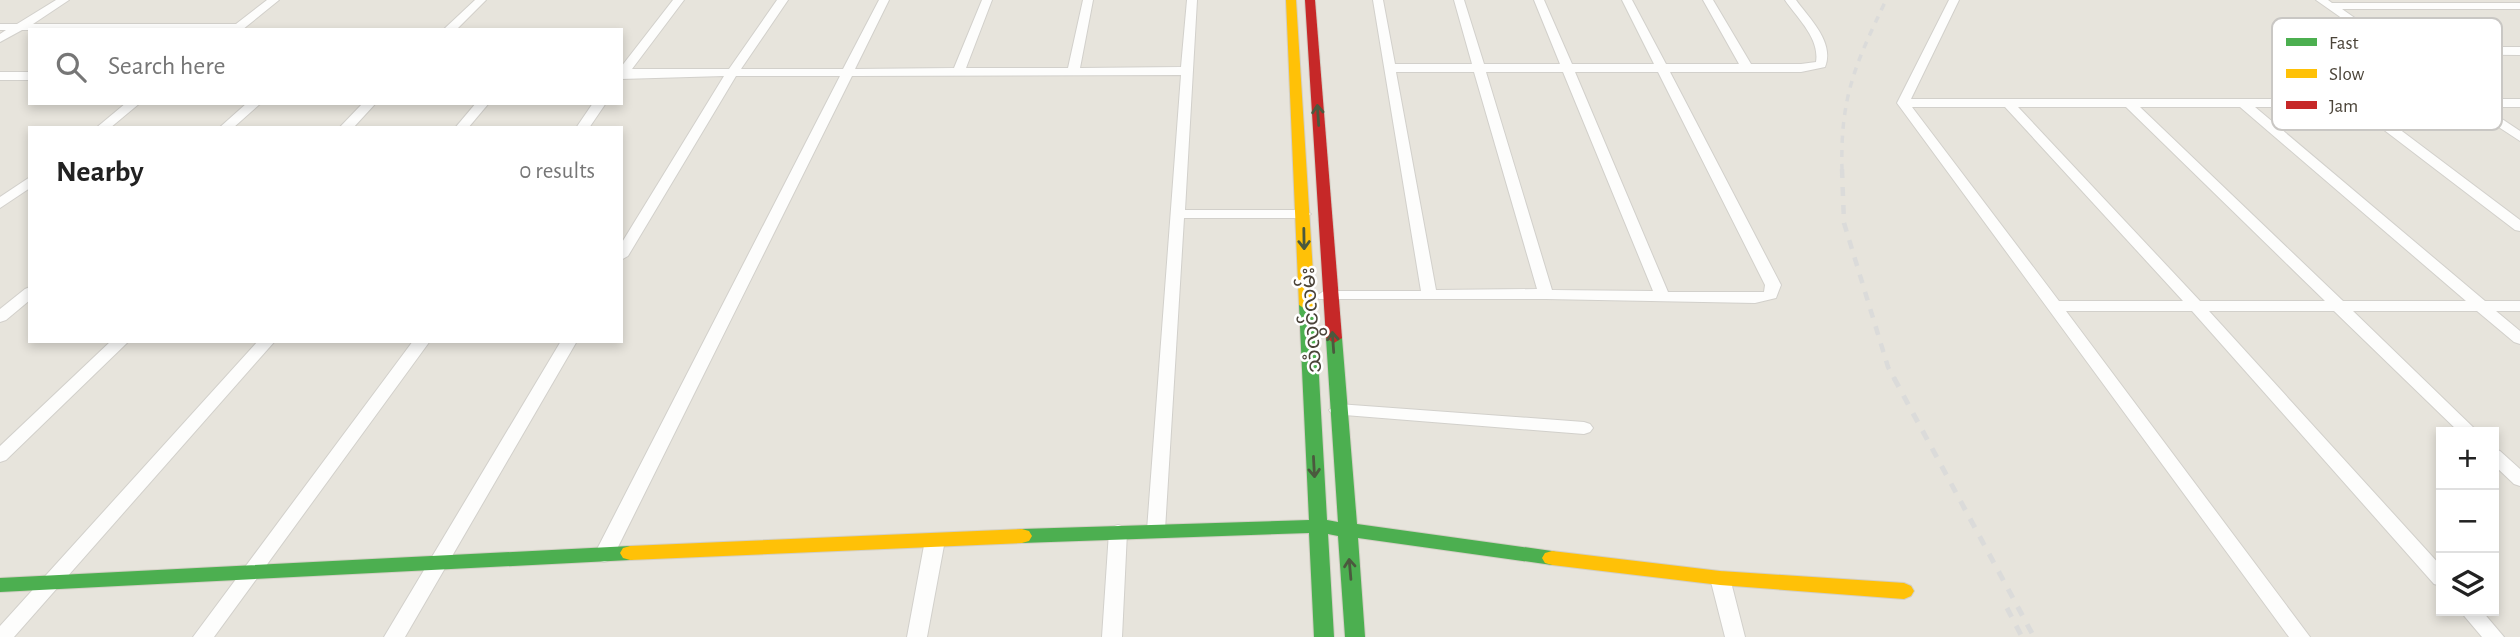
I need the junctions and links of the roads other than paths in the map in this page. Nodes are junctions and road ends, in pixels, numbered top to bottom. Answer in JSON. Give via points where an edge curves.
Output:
{"nodes":[{"id":1,"x":64,"y":0,"type":"edge"},
{"id":2,"x":274,"y":0,"type":"edge"},
{"id":3,"x":481,"y":0,"type":"edge"},
{"id":4,"x":679,"y":0,"type":"edge"},
{"id":5,"x":783,"y":0,"type":"edge"},
{"id":6,"x":884,"y":0,"type":"edge"},
{"id":7,"x":987,"y":0,"type":"edge"},
{"id":8,"x":1088,"y":0,"type":"edge"},
{"id":9,"x":1192,"y":0,"type":"edge"},
{"id":10,"x":1291,"y":0,"type":"edge"},
{"id":11,"x":1310,"y":0,"type":"edge"},
{"id":12,"x":1378,"y":0,"type":"edge"},
{"id":13,"x":1459,"y":0,"type":"edge"},
{"id":14,"x":1539,"y":0,"type":"edge"},
{"id":15,"x":1627,"y":0,"type":"edge"},
{"id":16,"x":1707,"y":0,"type":"edge"},
{"id":17,"x":1790,"y":0,"type":"edge"},
{"id":18,"x":1954,"y":0,"type":"edge"},
{"id":19,"x":2325,"y":3,"type":"edge"},
{"id":20,"x":2520,"y":6,"type":"edge"},
{"id":21,"x":2347,"y":18,"type":"edge"},
{"id":22,"x":0,"y":27,"type":"edge"},
{"id":23,"x":19,"y":27,"type":"junction"},
{"id":24,"x":237,"y":28,"type":"edge"},
{"id":25,"x":451,"y":28,"type":"edge"},
{"id":26,"x":0,"y":39,"type":"edge"},
{"id":27,"x":2502,"y":51,"type":"edge"},
{"id":28,"x":2520,"y":51,"type":"edge"},
{"id":29,"x":1390,"y":68,"type":"junction"},
{"id":30,"x":1747,"y":68,"type":"junction"},
{"id":31,"x":1568,"y":69,"type":"junction"},
{"id":32,"x":1662,"y":69,"type":"junction"},
{"id":33,"x":1479,"y":70,"type":"junction"},
{"id":34,"x":1073,"y":71,"type":"junction"},
{"id":35,"x":1187,"y":71,"type":"junction"},
{"id":36,"x":847,"y":72,"type":"junction"},
{"id":37,"x":960,"y":72,"type":"junction"},
{"id":38,"x":623,"y":73,"type":"edge"},
{"id":39,"x":732,"y":73,"type":"junction"},
{"id":40,"x":623,"y":74,"type":"edge"},
{"id":41,"x":0,"y":76,"type":"edge"},
{"id":42,"x":28,"y":76,"type":"edge"},
{"id":43,"x":1903,"y":103,"type":"junction"},
{"id":44,"x":2008,"y":103,"type":"junction"},
{"id":45,"x":2129,"y":103,"type":"junction"},
{"id":46,"x":2243,"y":103,"type":"junction"},
{"id":47,"x":2272,"y":103,"type":"edge"},
{"id":48,"x":2502,"y":103,"type":"edge"},
{"id":49,"x":2520,"y":103,"type":"edge"},
{"id":50,"x":131,"y":105,"type":"edge"},
{"id":51,"x":253,"y":105,"type":"edge"},
{"id":52,"x":368,"y":105,"type":"edge"},
{"id":53,"x":482,"y":105,"type":"edge"},
{"id":54,"x":599,"y":105,"type":"edge"},
{"id":55,"x":2502,"y":125,"type":"edge"},
{"id":56,"x":105,"y":126,"type":"edge"},
{"id":57,"x":227,"y":126,"type":"edge"},
{"id":58,"x":347,"y":126,"type":"edge"},
{"id":59,"x":463,"y":126,"type":"edge"},
{"id":60,"x":583,"y":126,"type":"edge"},
{"id":61,"x":2272,"y":128,"type":"edge"},
{"id":62,"x":2275,"y":130,"type":"edge"},
{"id":63,"x":2392,"y":130,"type":"edge"},
{"id":64,"x":2520,"y":137,"type":"edge"},
{"id":65,"x":28,"y":183,"type":"edge"},
{"id":66,"x":0,"y":204,"type":"edge"},
{"id":67,"x":1178,"y":214,"type":"junction"},
{"id":68,"x":1304,"y":214,"type":"junction"},
{"id":69,"x":2520,"y":227,"type":"edge"},
{"id":70,"x":623,"y":253,"type":"edge"},
{"id":71,"x":28,"y":294,"type":"edge"},
{"id":72,"x":1546,"y":294,"type":"junction"},
{"id":73,"x":1429,"y":295,"type":"junction"},
{"id":74,"x":1306,"y":296,"type":"junction"},
{"id":75,"x":1330,"y":296,"type":"junction"},
{"id":76,"x":1663,"y":298,"type":"junction"},
{"id":77,"x":2057,"y":306,"type":"junction"},
{"id":78,"x":2481,"y":306,"type":"junction"},
{"id":79,"x":2520,"y":306,"type":"edge"},
{"id":80,"x":2337,"y":307,"type":"junction"},
{"id":81,"x":2199,"y":308,"type":"junction"},
{"id":82,"x":0,"y":317,"type":"edge"},
{"id":83,"x":2520,"y":340,"type":"edge"},
{"id":84,"x":119,"y":343,"type":"edge"},
{"id":85,"x":265,"y":343,"type":"edge"},
{"id":86,"x":421,"y":343,"type":"edge"},
{"id":87,"x":568,"y":343,"type":"edge"},
{"id":88,"x":1338,"y":410,"type":"junction"},
{"id":89,"x":2464,"y":427,"type":"edge"},
{"id":90,"x":1584,"y":428,"type":"dead end"},
{"id":91,"x":0,"y":456,"type":"edge"},
{"id":92,"x":2499,"y":460,"type":"edge"},
{"id":93,"x":2520,"y":480,"type":"edge"},
{"id":94,"x":1318,"y":526,"type":"junction"},
{"id":95,"x":1156,"y":530,"type":"junction"},
{"id":96,"x":1347,"y":531,"type":"junction"},
{"id":97,"x":1118,"y":532,"type":"junction"},
{"id":98,"x":936,"y":540,"type":"junction"},
{"id":99,"x":604,"y":555,"type":"junction"},
{"id":100,"x":436,"y":562,"type":"junction"},
{"id":101,"x":250,"y":572,"type":"junction"},
{"id":102,"x":2436,"y":573,"type":"edge"},
{"id":103,"x":1720,"y":578,"type":"junction"},
{"id":104,"x":48,"y":583,"type":"junction"},
{"id":105,"x":0,"y":585,"type":"edge"},
{"id":106,"x":1904,"y":591,"type":"dead end"},
{"id":107,"x":2475,"y":616,"type":"edge"},
{"id":108,"x":2,"y":637,"type":"edge"},
{"id":109,"x":203,"y":637,"type":"edge"},
{"id":110,"x":394,"y":637,"type":"edge"},
{"id":111,"x":917,"y":637,"type":"edge"},
{"id":112,"x":1112,"y":637,"type":"edge"},
{"id":113,"x":1325,"y":637,"type":"edge"},
{"id":114,"x":1356,"y":637,"type":"edge"},
{"id":115,"x":1735,"y":637,"type":"edge"},
{"id":116,"x":2300,"y":637,"type":"edge"},
{"id":117,"x":2494,"y":637,"type":"edge"}],
"edges":[{"from":1,"to":23,"type":"street"},
{"from":2,"to":24,"type":"street"},
{"from":3,"to":25,"type":"street"},
{"from":4,"to":38,"type":"street"},
{"from":5,"to":39,"type":"street"},
{"from":6,"to":36,"type":"street"},
{"from":7,"to":37,"type":"street"},
{"from":8,"to":34,"type":"street"},
{"from":9,"to":35,"type":"street"},
{"from":10,"to":68,"type":"main road","name":"သံလွင်လမ်း"},
{"from":75,"to":11,"type":"main road","name":"သံလွင်လမ်း","one_way":true},
{"from":12,"to":29,"type":"street"},
{"from":13,"to":33,"type":"street"},
{"from":14,"to":31,"type":"street"},
{"from":15,"to":32,"type":"street"},
{"from":16,"to":30,"type":"street"},
{"from":17,"to":30,"type":"street","via":[[1820,43],[1824,52],[1821,64]]},
{"from":18,"to":43,"type":"street"},
{"from":19,"to":20,"type":"street"},
{"from":19,"to":21,"type":"street"},
{"from":22,"to":23,"type":"street"},
{"from":23,"to":24,"type":"street"},
{"from":23,"to":26,"type":"street"},
{"from":27,"to":28,"type":"street"},
{"from":29,"to":33,"type":"street"},
{"from":29,"to":73,"type":"street"},
{"from":30,"to":32,"type":"street"},
{"from":31,"to":32,"type":"street"},
{"from":31,"to":33,"type":"street"},
{"from":31,"to":76,"type":"street"},
{"from":32,"to":76,"type":"street","via":[[1774,290],[1755,298]]},
{"from":33,"to":72,"type":"street"},
{"from":34,"to":35,"type":"street"},
{"from":34,"to":37,"type":"street"},
{"from":35,"to":67,"type":"street"},
{"from":36,"to":37,"type":"street"},
{"from":36,"to":39,"type":"street"},
{"from":36,"to":99,"type":"street"},
{"from":39,"to":40,"type":"street"},
{"from":39,"to":70,"type":"street"},
{"from":41,"to":42,"type":"street"},
{"from":43,"to":44,"type":"street"},
{"from":43,"to":77,"type":"street"},
{"from":44,"to":45,"type":"street"},
{"from":44,"to":81,"type":"street"},
{"from":45,"to":46,"type":"street"},
{"from":45,"to":80,"type":"street"},
{"from":46,"to":47,"type":"street"},
{"from":46,"to":61,"type":"street"},
{"from":48,"to":49,"type":"street"},
{"from":50,"to":56,"type":"street"},
{"from":51,"to":57,"type":"street"},
{"from":52,"to":58,"type":"street"},
{"from":53,"to":59,"type":"street"},
{"from":54,"to":60,"type":"street"},
{"from":55,"to":64,"type":"street"},
{"from":62,"to":78,"type":"street"},
{"from":63,"to":69,"type":"street"},
{"from":65,"to":66,"type":"street"},
{"from":67,"to":68,"type":"street"},
{"from":67,"to":95,"type":"street"},
{"from":68,"to":74,"type":"main road","name":"သံလွင်လမ်း","one_way":true},
{"from":71,"to":82,"type":"street"},
{"from":72,"to":73,"type":"street"},
{"from":72,"to":76,"type":"street"},
{"from":73,"to":75,"type":"street"},
{"from":74,"to":75,"type":"street"},
{"from":74,"to":94,"type":"main road","name":"သံလွင်လမ်း","one_way":true},
{"from":88,"to":75,"type":"main road","name":"သံလွင်လမ်း","one_way":true},
{"from":77,"to":81,"type":"street"},
{"from":77,"to":116,"type":"street"},
{"from":78,"to":79,"type":"street"},
{"from":78,"to":80,"type":"street"},
{"from":78,"to":83,"type":"street"},
{"from":80,"to":81,"type":"street"},
{"from":80,"to":89,"type":"street"},
{"from":81,"to":102,"type":"street"},
{"from":84,"to":91,"type":"street"},
{"from":85,"to":104,"type":"street"},
{"from":86,"to":101,"type":"street"},
{"from":87,"to":100,"type":"street"},
{"from":88,"to":90,"type":"street"},
{"from":88,"to":96,"type":"main road","name":"သံလွင်လမ်း"},
{"from":92,"to":93,"type":"street"},
{"from":94,"to":95,"type":"main road"},
{"from":94,"to":96,"type":"main road"},
{"from":94,"to":113,"type":"main road","name":"သံလွင်လမ်း"},
{"from":95,"to":97,"type":"main road"},
{"from":96,"to":103,"type":"main road"},
{"from":114,"to":96,"type":"main road","name":"သံလွင်လမ်း","one_way":true},
{"from":97,"to":98,"type":"main road"},
{"from":97,"to":112,"type":"street"},
{"from":98,"to":99,"type":"main road"},
{"from":98,"to":111,"type":"street"},
{"from":99,"to":100,"type":"main road"},
{"from":100,"to":101,"type":"main road"},
{"from":100,"to":110,"type":"street"},
{"from":101,"to":104,"type":"main road"},
{"from":101,"to":109,"type":"street"},
{"from":103,"to":106,"type":"main road"},
{"from":103,"to":115,"type":"street"},
{"from":104,"to":105,"type":"main road"},
{"from":104,"to":108,"type":"street"},
{"from":107,"to":117,"type":"street"}]}
